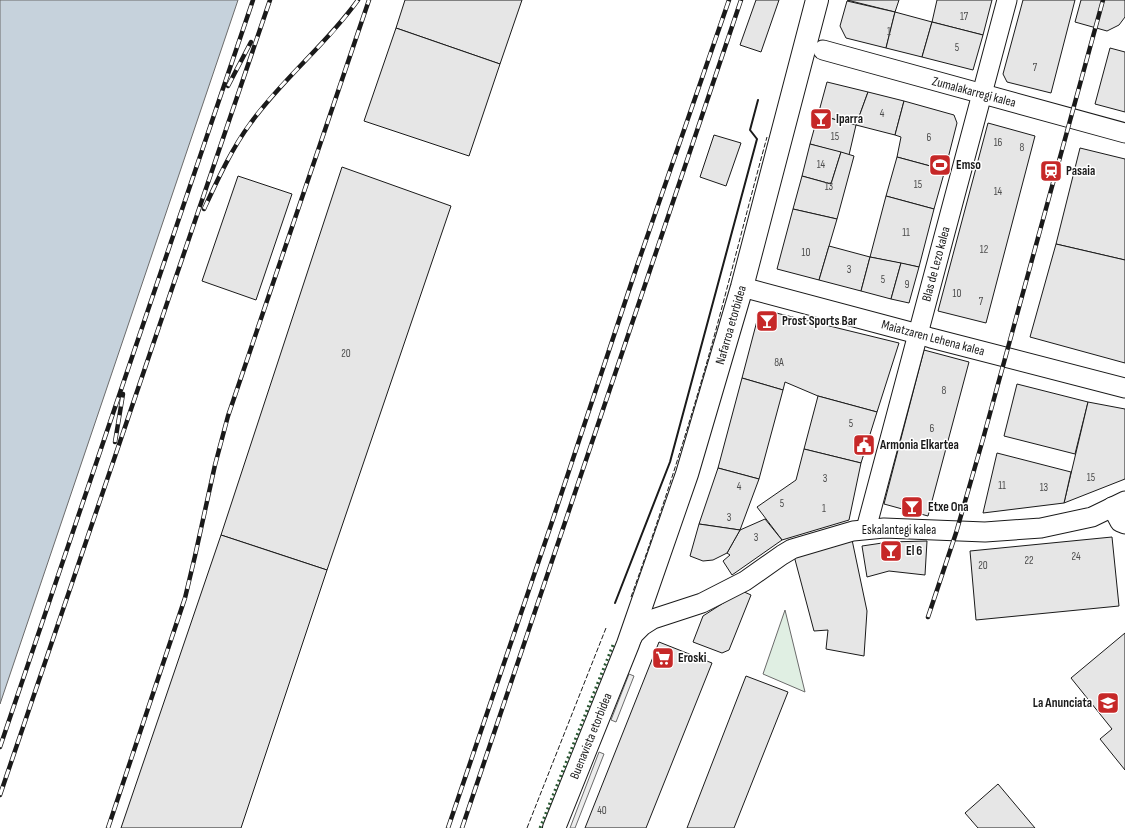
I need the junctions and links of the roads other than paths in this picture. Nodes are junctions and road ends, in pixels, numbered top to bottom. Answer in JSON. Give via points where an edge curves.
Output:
{"nodes":[{"id":1,"x":817,"y":0,"type":"edge"},
{"id":2,"x":1007,"y":0,"type":"edge"},
{"id":3,"x":823,"y":50,"type":"dead end"},
{"id":4,"x":982,"y":94,"type":"junction"},
{"id":5,"x":1125,"y":133,"type":"edge"},
{"id":6,"x":742,"y":287,"type":"junction"},
{"id":7,"x":918,"y":334,"type":"junction"},
{"id":8,"x":1125,"y":388,"type":"edge"},
{"id":9,"x":1118,"y":504,"type":"edge"},
{"id":10,"x":1125,"y":524,"type":"edge"},
{"id":11,"x":866,"y":529,"type":"junction"},
{"id":12,"x":628,"y":644,"type":"junction"},
{"id":13,"x":554,"y":828,"type":"edge"}],
"edges":[{"from":1,"to":6,"type":"main road","name":"Nafarroa etorbidea"},
{"from":2,"to":4,"type":"street","name":"Blas de Lezo kalea"},
{"from":3,"to":4,"type":"street","name":"Zumalakarregi kalea"},
{"from":4,"to":5,"type":"street","name":"Zumalakarregi kalea"},
{"from":4,"to":7,"type":"street","name":"Blas de Lezo kalea"},
{"from":6,"to":7,"type":"street","name":"Maiatzaren Lehena kalea"},
{"from":6,"to":12,"type":"main road","name":"Nafarroa etorbidea","via":[[687,474]]},
{"from":7,"to":8,"type":"street","name":"Maiatzaren Lehena kalea"},
{"from":7,"to":11,"type":"street","name":"Blas de Lezo kalea"},
{"from":9,"to":10,"type":"street","via":[[1120,522]]},
{"from":9,"to":11,"type":"street","name":"Eskalantegi kalea","via":[[1092,517],[1041,528],[985,532]]},
{"from":11,"to":12,"type":"street","name":"Eskalantegi kalea","via":[[792,549],[745,581],[702,603],[642,626]]},
{"from":12,"to":13,"type":"main road","name":"Buenavista etorbidea"}]}
